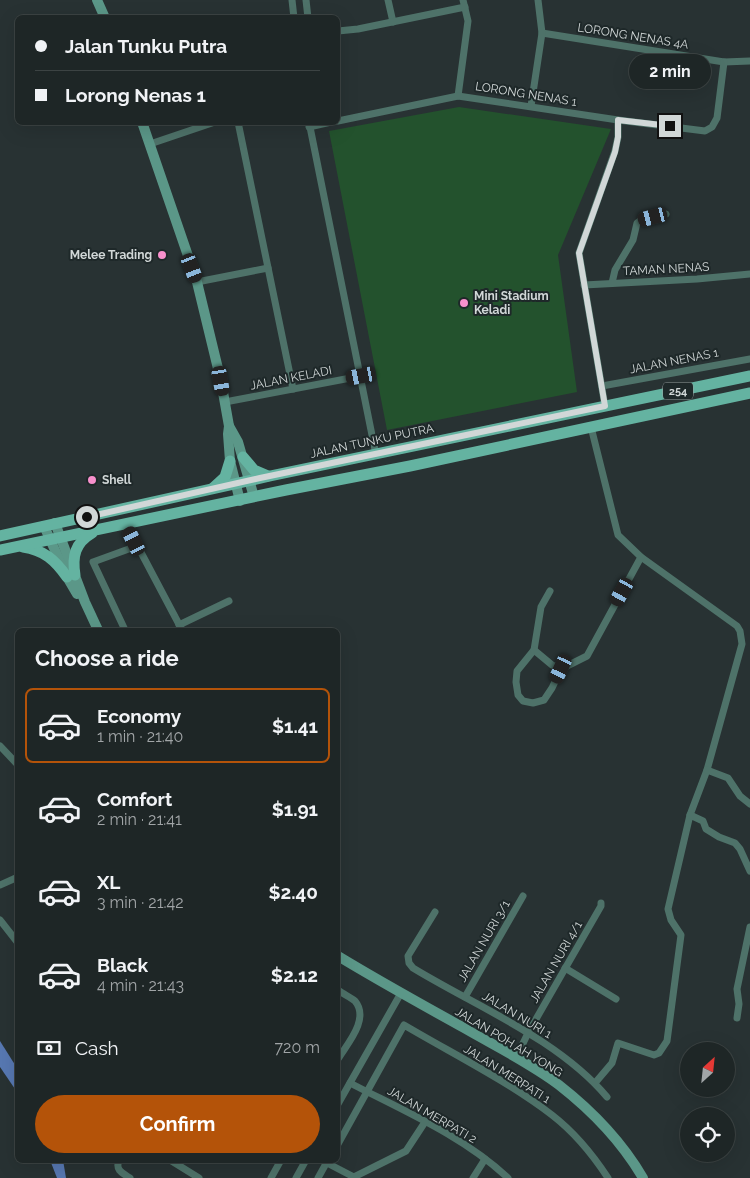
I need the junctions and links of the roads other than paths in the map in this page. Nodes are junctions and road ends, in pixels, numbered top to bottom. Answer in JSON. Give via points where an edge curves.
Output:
{"nodes":[{"id":1,"x":97,"y":0,"type":"edge"},
{"id":2,"x":292,"y":0,"type":"edge"},
{"id":3,"x":306,"y":0,"type":"edge"},
{"id":4,"x":388,"y":0,"type":"edge"},
{"id":5,"x":538,"y":0,"type":"edge"},
{"id":6,"x":464,"y":4,"type":"edge"},
{"id":7,"x":104,"y":15,"type":"edge"},
{"id":8,"x":294,"y":15,"type":"edge"},
{"id":9,"x":308,"y":15,"type":"edge"},
{"id":10,"x":393,"y":22,"type":"junction"},
{"id":11,"x":340,"y":32,"type":"edge"},
{"id":12,"x":542,"y":33,"type":"junction"},
{"id":13,"x":750,"y":61,"type":"edge"},
{"id":14,"x":724,"y":62,"type":"junction"},
{"id":15,"x":458,"y":96,"type":"junction"},
{"id":16,"x":531,"y":106,"type":"junction"},
{"id":17,"x":618,"y":120,"type":"junction"},
{"id":18,"x":340,"y":121,"type":"edge"},
{"id":19,"x":143,"y":125,"type":"edge"},
{"id":20,"x":206,"y":125,"type":"edge"},
{"id":21,"x":239,"y":125,"type":"edge"},
{"id":22,"x":309,"y":125,"type":"edge"},
{"id":23,"x":150,"y":144,"type":"junction"},
{"id":24,"x":666,"y":214,"type":"dead end"},
{"id":25,"x":268,"y":268,"type":"junction"},
{"id":26,"x":750,"y":274,"type":"edge"},
{"id":27,"x":197,"y":282,"type":"junction"},
{"id":28,"x":612,"y":284,"type":"junction"},
{"id":29,"x":584,"y":285,"type":"junction"},
{"id":30,"x":750,"y":359,"type":"edge"},
{"id":31,"x":361,"y":376,"type":"junction"},
{"id":32,"x":750,"y":376,"type":"edge"},
{"id":33,"x":602,"y":386,"type":"junction"},
{"id":34,"x":293,"y":388,"type":"junction"},
{"id":35,"x":750,"y":393,"type":"edge"},
{"id":36,"x":225,"y":402,"type":"junction"},
{"id":37,"x":605,"y":406,"type":"junction"},
{"id":38,"x":634,"y":417,"type":"junction"},
{"id":39,"x":229,"y":426,"type":"junction"},
{"id":40,"x":586,"y":428,"type":"junction"},
{"id":41,"x":376,"y":455,"type":"junction"},
{"id":42,"x":243,"y":456,"type":"junction"},
{"id":43,"x":230,"y":461,"type":"junction"},
{"id":44,"x":270,"y":476,"type":"junction"},
{"id":45,"x":249,"y":481,"type":"junction"},
{"id":46,"x":236,"y":484,"type":"junction"},
{"id":47,"x":204,"y":491,"type":"junction"},
{"id":48,"x":254,"y":497,"type":"junction"},
{"id":49,"x":240,"y":500,"type":"junction"},
{"id":50,"x":126,"y":524,"type":"junction"},
{"id":51,"x":50,"y":525,"type":"junction"},
{"id":52,"x":96,"y":530,"type":"junction"},
{"id":53,"x":0,"y":536,"type":"edge"},
{"id":54,"x":55,"y":539,"type":"junction"},
{"id":55,"x":137,"y":546,"type":"junction"},
{"id":56,"x":2,"y":550,"type":"edge"},
{"id":57,"x":641,"y":557,"type":"junction"},
{"id":58,"x":71,"y":576,"type":"junction"},
{"id":59,"x":550,"y":591,"type":"dead end"},
{"id":60,"x":229,"y":601,"type":"dead end"},
{"id":61,"x":180,"y":627,"type":"edge"},
{"id":62,"x":97,"y":628,"type":"edge"},
{"id":63,"x":124,"y":628,"type":"edge"},
{"id":64,"x":534,"y":650,"type":"junction"},
{"id":65,"x":561,"y":669,"type":"junction"},
{"id":66,"x":0,"y":746,"type":"edge"},
{"id":67,"x":15,"y":762,"type":"edge"},
{"id":68,"x":707,"y":770,"type":"junction"},
{"id":69,"x":750,"y":804,"type":"edge"},
{"id":70,"x":690,"y":815,"type":"junction"},
{"id":71,"x":750,"y":871,"type":"edge"},
{"id":72,"x":15,"y":878,"type":"edge"},
{"id":73,"x":0,"y":885,"type":"edge"},
{"id":74,"x":523,"y":896,"type":"dead end"},
{"id":75,"x":601,"y":903,"type":"dead end"},
{"id":76,"x":435,"y":912,"type":"dead end"},
{"id":77,"x":0,"y":920,"type":"edge"},
{"id":78,"x":750,"y":927,"type":"edge"},
{"id":79,"x":15,"y":939,"type":"edge"},
{"id":80,"x":340,"y":957,"type":"edge"},
{"id":81,"x":565,"y":968,"type":"junction"},
{"id":82,"x":340,"y":991,"type":"edge"},
{"id":83,"x":401,"y":992,"type":"junction"},
{"id":84,"x":465,"y":997,"type":"junction"},
{"id":85,"x":616,"y":999,"type":"dead end"},
{"id":86,"x":737,"y":1018,"type":"dead end"},
{"id":87,"x":404,"y":1025,"type":"joint"},
{"id":88,"x":528,"y":1033,"type":"junction"},
{"id":89,"x":340,"y":1049,"type":"edge"},
{"id":90,"x":516,"y":1058,"type":"junction"},
{"id":91,"x":350,"y":1083,"type":"junction"},
{"id":92,"x":595,"y":1083,"type":"junction"},
{"id":93,"x":368,"y":1092,"type":"junction"},
{"id":94,"x":607,"y":1097,"type":"dead end"},
{"id":95,"x":340,"y":1100,"type":"edge"},
{"id":96,"x":425,"y":1122,"type":"junction"},
{"id":97,"x":340,"y":1141,"type":"edge"},
{"id":98,"x":485,"y":1159,"type":"junction"},
{"id":99,"x":118,"y":1163,"type":"edge"},
{"id":100,"x":175,"y":1163,"type":"edge"},
{"id":101,"x":279,"y":1163,"type":"edge"},
{"id":102,"x":304,"y":1163,"type":"edge"},
{"id":103,"x":327,"y":1163,"type":"edge"},
{"id":104,"x":331,"y":1163,"type":"edge"},
{"id":105,"x":130,"y":1178,"type":"edge"},
{"id":106,"x":199,"y":1178,"type":"edge"},
{"id":107,"x":271,"y":1178,"type":"edge"},
{"id":108,"x":296,"y":1178,"type":"edge"},
{"id":109,"x":318,"y":1178,"type":"edge"},
{"id":110,"x":473,"y":1178,"type":"edge"},
{"id":111,"x":508,"y":1178,"type":"edge"},
{"id":112,"x":608,"y":1178,"type":"edge"},
{"id":113,"x":643,"y":1178,"type":"edge"}],
"edges":[{"from":1,"to":7,"type":"main road"},
{"from":2,"to":8,"type":"street"},
{"from":3,"to":9,"type":"street"},
{"from":4,"to":10,"type":"street"},
{"from":5,"to":12,"type":"street"},
{"from":6,"to":10,"type":"street"},
{"from":6,"to":15,"type":"street","via":[[468,21]]},
{"from":10,"to":11,"type":"street"},
{"from":12,"to":14,"type":"street","name":"LORONG NENAS 4A"},
{"from":12,"to":16,"type":"street"},
{"from":13,"to":14,"type":"street","name":"LORONG NENAS 4A"},
{"from":14,"to":17,"type":"street","name":"LORONG NENAS 1","via":[[717,118],[712,127],[704,131]]},
{"from":15,"to":16,"type":"street","name":"LORONG NENAS 1"},
{"from":15,"to":18,"type":"street","name":"LORONG NENAS 1"},
{"from":16,"to":17,"type":"street","name":"LORONG NENAS 1"},
{"from":17,"to":29,"type":"street","via":[[615,152],[579,253]]},
{"from":19,"to":23,"type":"main road"},
{"from":20,"to":23,"type":"street"},
{"from":21,"to":25,"type":"street"},
{"from":22,"to":31,"type":"street"},
{"from":23,"to":27,"type":"main road"},
{"from":24,"to":28,"type":"street","via":[[637,223],[629,246],[615,270]]},
{"from":25,"to":27,"type":"street"},
{"from":25,"to":34,"type":"street"},
{"from":26,"to":28,"type":"street","name":"TAMAN NENAS"},
{"from":27,"to":36,"type":"main road"},
{"from":28,"to":29,"type":"street","name":"TAMAN NENAS"},
{"from":29,"to":33,"type":"street"},
{"from":30,"to":33,"type":"street","name":"JALAN NENAS 1"},
{"from":31,"to":34,"type":"street","name":"JALAN KELADI"},
{"from":31,"to":41,"type":"street"},
{"from":32,"to":37,"type":"main road","name":"JALAN TUNKU PUTRA","number":"254"},
{"from":33,"to":37,"type":"street"},
{"from":34,"to":36,"type":"street","name":"JALAN KELADI"},
{"from":35,"to":38,"type":"main road","number":"254"},
{"from":36,"to":39,"type":"main road"},
{"from":37,"to":38,"type":"main road","via":[[617,414]]},
{"from":37,"to":40,"type":"main road","via":[[600,416]]},
{"from":37,"to":41,"type":"main road","name":"JALAN TUNKU PUTRA","number":"254"},
{"from":38,"to":40,"type":"main road","number":"254"},
{"from":39,"to":42,"type":"main road"},
{"from":39,"to":43,"type":"main road"},
{"from":40,"to":48,"type":"main road","number":"254"},
{"from":40,"to":57,"type":"street","via":[[618,535]]},
{"from":41,"to":44,"type":"main road","name":"JALAN TUNKU PUTRA","number":"254"},
{"from":42,"to":44,"type":"main road","via":[[254,470]]},
{"from":42,"to":45,"type":"main road"},
{"from":43,"to":46,"type":"main road"},
{"from":43,"to":47,"type":"main road","via":[[225,477]]},
{"from":44,"to":45,"type":"main road","name":"JALAN TUNKU PUTRA","number":"254"},
{"from":45,"to":46,"type":"main road","name":"JALAN TUNKU PUTRA","number":"254"},
{"from":45,"to":48,"type":"main road"},
{"from":46,"to":47,"type":"main road","name":"JALAN TUNKU PUTRA","number":"254"},
{"from":46,"to":49,"type":"main road"},
{"from":47,"to":51,"type":"main road","name":"JALAN TUNKU PUTRA","number":"254"},
{"from":48,"to":49,"type":"main road","number":"254"},
{"from":49,"to":50,"type":"main road","number":"254"},
{"from":50,"to":52,"type":"main road","number":"254"},
{"from":50,"to":55,"type":"street"},
{"from":51,"to":53,"type":"main road","name":"JALAN TUNKU PUTRA","number":"254"},
{"from":51,"to":54,"type":"main road"},
{"from":52,"to":54,"type":"main road","number":"254"},
{"from":52,"to":58,"type":"main road","via":[[84,537],[76,548]]},
{"from":54,"to":56,"type":"main road","number":"254"},
{"from":54,"to":58,"type":"main road"},
{"from":55,"to":61,"type":"street"},
{"from":55,"to":63,"type":"street","via":[[94,562]]},
{"from":56,"to":58,"type":"main road","via":[[24,547],[43,552]]},
{"from":57,"to":65,"type":"street","via":[[587,656]]},
{"from":57,"to":68,"type":"street","via":[[740,631],[742,644]]},
{"from":58,"to":62,"type":"main road"},
{"from":59,"to":64,"type":"street","via":[[541,608]]},
{"from":60,"to":61,"type":"street"},
{"from":64,"to":65,"type":"street"},
{"from":64,"to":65,"type":"street","via":[[517,670],[518,695],[523,701],[544,700]]},
{"from":66,"to":67,"type":"street"},
{"from":68,"to":69,"type":"street","via":[[728,778]]},
{"from":68,"to":70,"type":"street"},
{"from":70,"to":71,"type":"street","via":[[703,821],[706,829],[734,843]]},
{"from":70,"to":92,"type":"street","via":[[668,909],[681,935],[667,1041],[659,1053],[654,1054],[618,1043],[612,1063]]},
{"from":72,"to":73,"type":"street"},
{"from":74,"to":84,"type":"street","name":"JALAN NURI 3/1"},
{"from":75,"to":81,"type":"street","name":"JALAN NURI 4/1"},
{"from":76,"to":84,"type":"street","name":"JALAN NURI 1","via":[[408,956],[409,963]]},
{"from":77,"to":79,"type":"street"},
{"from":78,"to":86,"type":"street","via":[[737,989],[740,1004]]},
{"from":80,"to":83,"type":"main road","name":"JALAN POH AH YONG"},
{"from":81,"to":85,"type":"street"},
{"from":81,"to":88,"type":"street","name":"JALAN NURI 4/1"},
{"from":82,"to":89,"type":"street","via":[[360,1010],[359,1025]]},
{"from":83,"to":90,"type":"main road","name":"JALAN POH AH YONG"},
{"from":83,"to":91,"type":"street"},
{"from":84,"to":88,"type":"street","name":"JALAN NURI 1"},
{"from":87,"to":93,"type":"street","name":"JALAN MERPATI 2"},
{"from":87,"to":112,"type":"street","name":"JALAN MERPATI 1","via":[[553,1116],[576,1137]]},
{"from":88,"to":90,"type":"street","name":"JALAN NURI 4/1"},
{"from":88,"to":92,"type":"street","name":"JALAN NURI 1"},
{"from":90,"to":113,"type":"main road","name":"JALAN POH AH YONG","via":[[558,1085],[597,1120]]},
{"from":91,"to":93,"type":"street","name":"JALAN MERPATI 2"},
{"from":91,"to":95,"type":"street"},
{"from":92,"to":94,"type":"street","name":"JALAN NURI 1"},
{"from":93,"to":96,"type":"street","name":"JALAN MERPATI 2"},
{"from":93,"to":97,"type":"street","name":"JALAN MERPATI 2"},
{"from":96,"to":98,"type":"street","name":"JALAN MERPATI 2"},
{"from":96,"to":104,"type":"street","via":[[406,1152],[354,1177]]},
{"from":98,"to":110,"type":"street"},
{"from":98,"to":111,"type":"street","name":"JALAN MERPATI 2"},
{"from":99,"to":105,"type":"street","via":[[119,1171]]},
{"from":100,"to":106,"type":"street"},
{"from":101,"to":107,"type":"street"},
{"from":102,"to":108,"type":"street"},
{"from":103,"to":109,"type":"street"}]}
